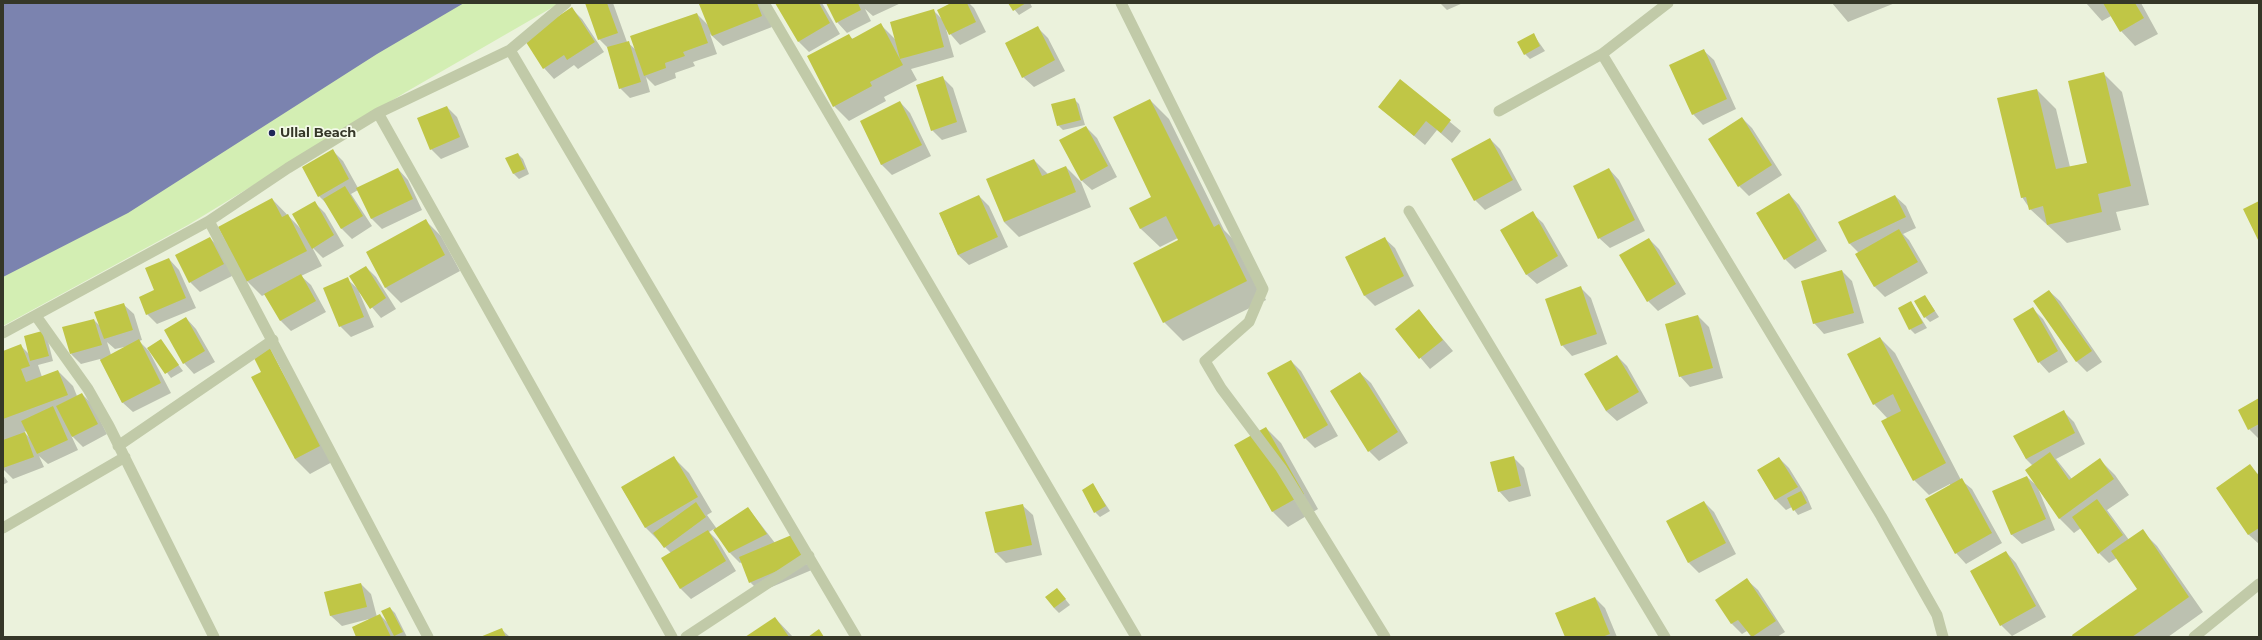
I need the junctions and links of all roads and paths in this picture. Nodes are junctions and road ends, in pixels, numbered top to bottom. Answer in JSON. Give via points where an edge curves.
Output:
{"nodes":[{"id":1,"x":566,"y":3,"type":"edge"},
{"id":2,"x":764,"y":3,"type":"edge"},
{"id":3,"x":1121,"y":3,"type":"edge"},
{"id":4,"x":1668,"y":3,"type":"edge"},
{"id":5,"x":510,"y":50,"type":"junction"},
{"id":6,"x":1602,"y":54,"type":"junction"},
{"id":7,"x":1499,"y":111,"type":"dead end"},
{"id":8,"x":378,"y":114,"type":"junction"},
{"id":9,"x":1409,"y":211,"type":"dead end"},
{"id":10,"x":209,"y":221,"type":"junction"},
{"id":11,"x":36,"y":316,"type":"junction"},
{"id":12,"x":3,"y":334,"type":"edge"},
{"id":13,"x":273,"y":340,"type":"junction"},
{"id":14,"x":118,"y":446,"type":"junction"},
{"id":15,"x":125,"y":457,"type":"junction"},
{"id":16,"x":3,"y":528,"type":"edge"},
{"id":17,"x":809,"y":556,"type":"junction"},
{"id":18,"x":2259,"y":584,"type":"edge"},
{"id":19,"x":214,"y":637,"type":"edge"},
{"id":20,"x":428,"y":637,"type":"edge"},
{"id":21,"x":672,"y":637,"type":"edge"},
{"id":22,"x":686,"y":637,"type":"edge"},
{"id":23,"x":856,"y":637,"type":"edge"},
{"id":24,"x":1136,"y":637,"type":"edge"},
{"id":25,"x":1384,"y":637,"type":"edge"},
{"id":26,"x":1666,"y":637,"type":"edge"},
{"id":27,"x":1943,"y":637,"type":"edge"},
{"id":28,"x":2194,"y":637,"type":"edge"}],
"edges":[{"from":1,"to":5,"type":"street"},
{"from":2,"to":24,"type":"street"},
{"from":3,"to":25,"type":"street","via":[[1263,289],[1249,322],[1206,361],[1221,388],[1281,468]]},
{"from":4,"to":6,"type":"street"},
{"from":5,"to":8,"type":"street"},
{"from":5,"to":17,"type":"street"},
{"from":6,"to":7,"type":"street"},
{"from":6,"to":27,"type":"street","via":[[1881,516],[1937,615]]},
{"from":8,"to":10,"type":"street","via":[[288,168]]},
{"from":8,"to":21,"type":"street"},
{"from":9,"to":26,"type":"street"},
{"from":10,"to":11,"type":"street"},
{"from":10,"to":13,"type":"street"},
{"from":11,"to":12,"type":"street"},
{"from":11,"to":14,"type":"street","via":[[88,389]]},
{"from":13,"to":14,"type":"street"},
{"from":13,"to":20,"type":"street"},
{"from":14,"to":15,"type":"street"},
{"from":15,"to":16,"type":"street"},
{"from":15,"to":19,"type":"street"},
{"from":17,"to":22,"type":"street"},
{"from":17,"to":23,"type":"street"},
{"from":18,"to":28,"type":"street"}]}
